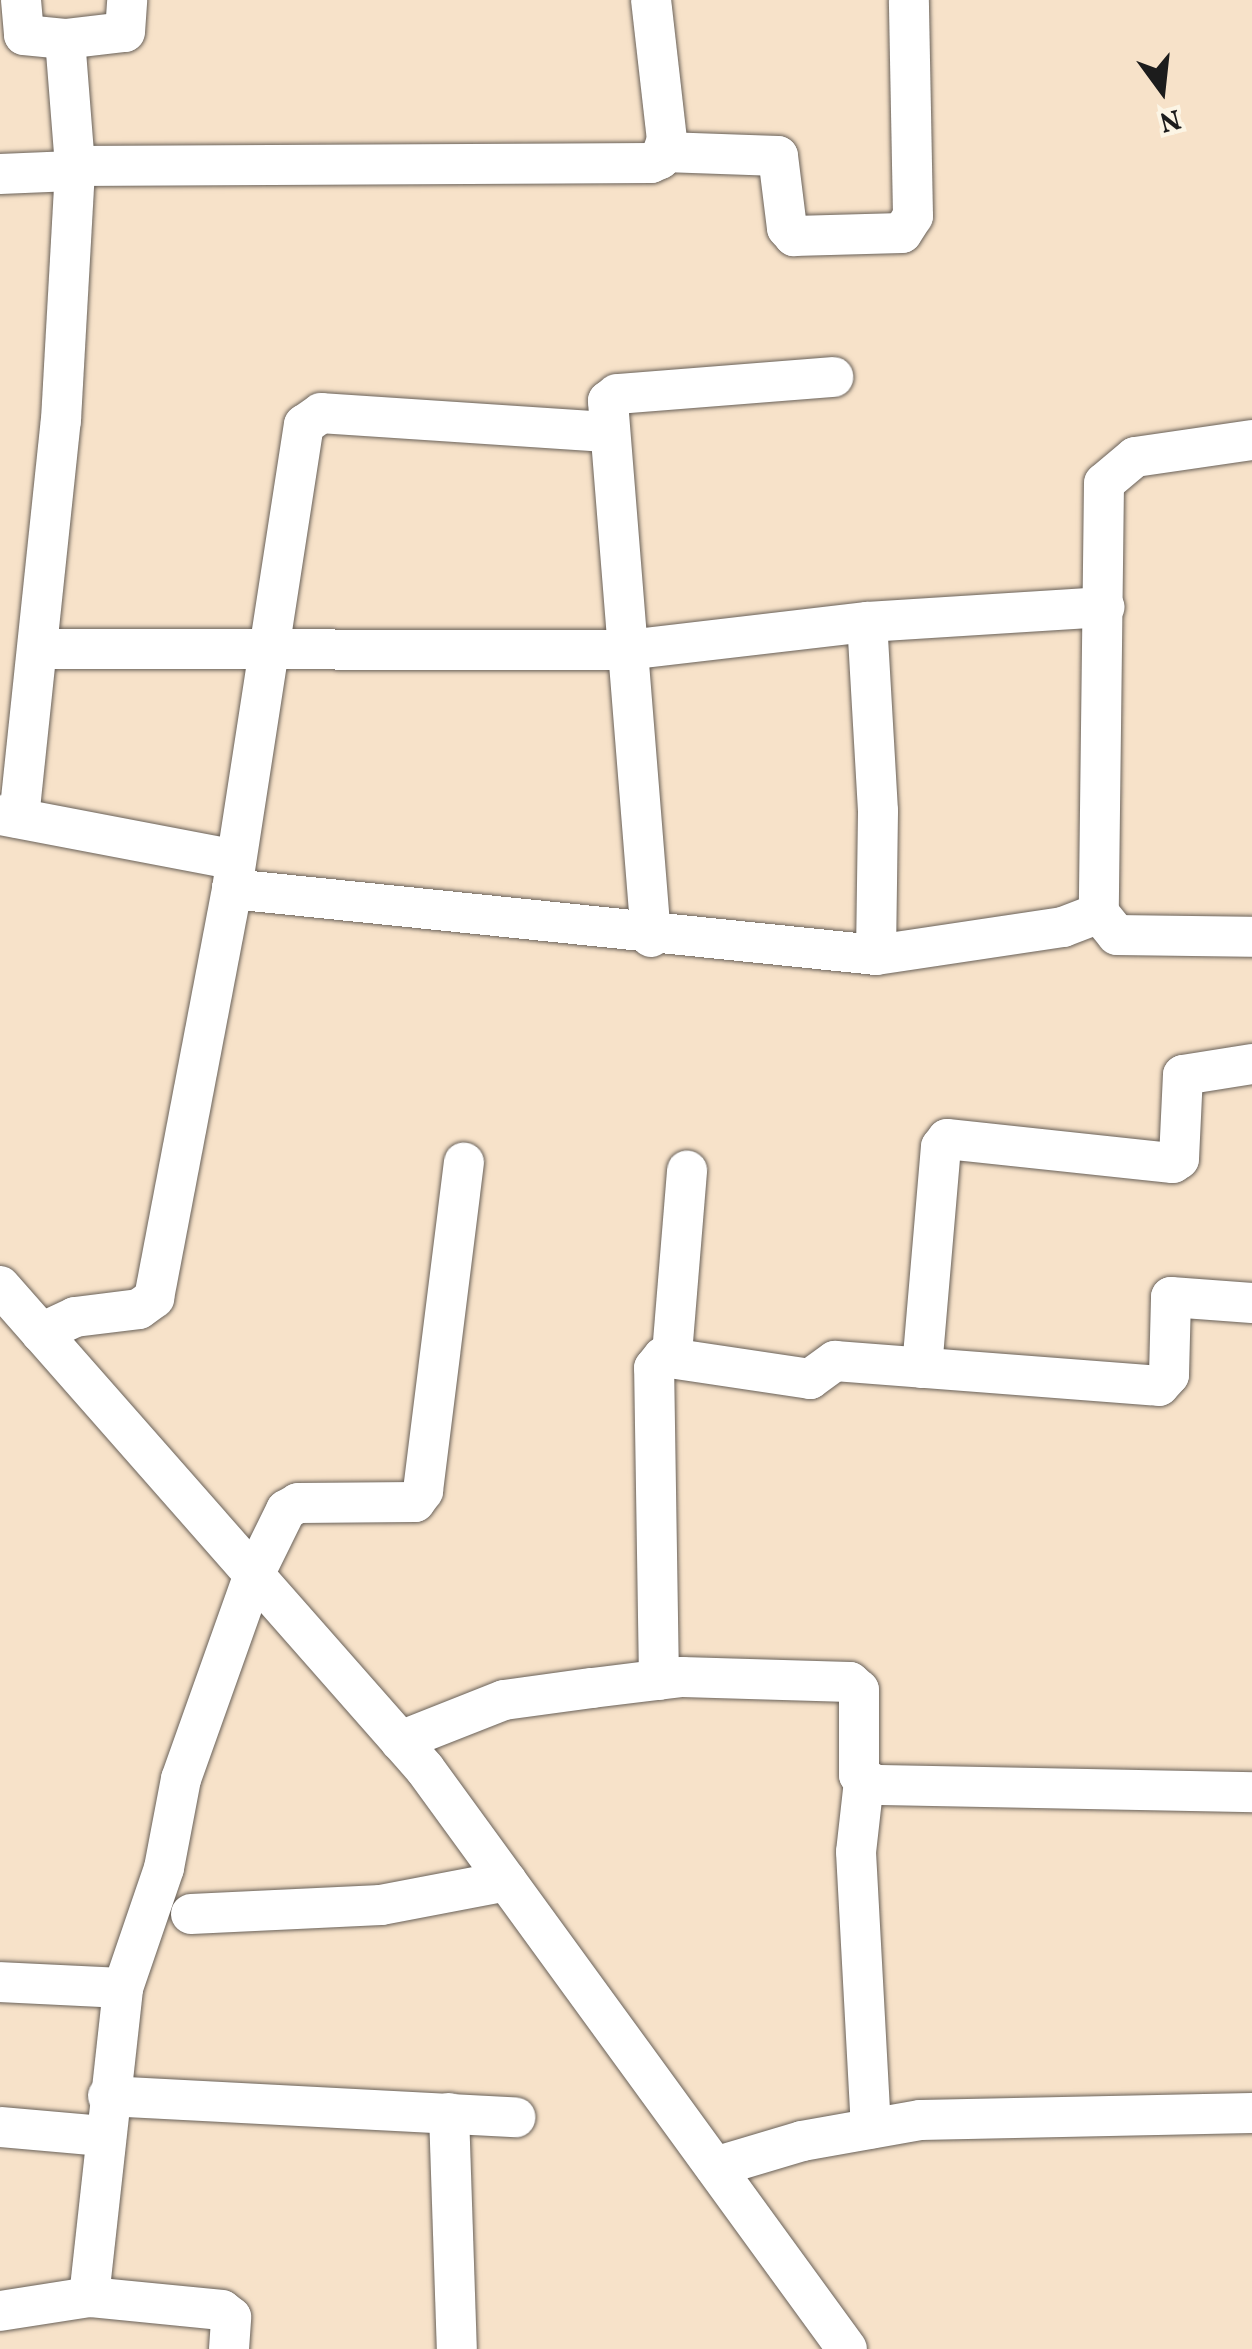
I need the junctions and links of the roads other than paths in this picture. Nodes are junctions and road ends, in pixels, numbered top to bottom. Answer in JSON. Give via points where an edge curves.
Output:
{"nodes":[{"id":1,"x":21,"y":0,"type":"edge"},
{"id":2,"x":127,"y":0,"type":"edge"},
{"id":3,"x":651,"y":0,"type":"edge"},
{"id":4,"x":908,"y":0,"type":"edge"},
{"id":5,"x":65,"y":38,"type":"junction"},
{"id":6,"x":664,"y":152,"type":"junction"},
{"id":7,"x":73,"y":169,"type":"junction"},
{"id":8,"x":0,"y":174,"type":"edge"},
{"id":9,"x":833,"y":377,"type":"dead end"},
{"id":10,"x":609,"y":432,"type":"junction"},
{"id":11,"x":1252,"y":440,"type":"edge"},
{"id":12,"x":1105,"y":607,"type":"junction"},
{"id":13,"x":867,"y":622,"type":"junction"},
{"id":14,"x":41,"y":649,"type":"junction"},
{"id":15,"x":269,"y":650,"type":"junction"},
{"id":16,"x":628,"y":650,"type":"junction"},
{"id":17,"x":10,"y":816,"type":"edge"},
{"id":18,"x":234,"y":875,"type":"junction"},
{"id":19,"x":1099,"y":912,"type":"junction"},
{"id":20,"x":652,"y":937,"type":"junction"},
{"id":21,"x":1252,"y":937,"type":"edge"},
{"id":22,"x":876,"y":955,"type":"junction"},
{"id":23,"x":1252,"y":1064,"type":"edge"},
{"id":24,"x":464,"y":1163,"type":"dead end"},
{"id":25,"x":687,"y":1171,"type":"dead end"},
{"id":26,"x":0,"y":1288,"type":"edge"},
{"id":27,"x":1252,"y":1303,"type":"edge"},
{"id":28,"x":41,"y":1333,"type":"junction"},
{"id":29,"x":672,"y":1354,"type":"junction"},
{"id":30,"x":922,"y":1368,"type":"junction"},
{"id":31,"x":253,"y":1577,"type":"junction"},
{"id":32,"x":658,"y":1680,"type":"junction"},
{"id":33,"x":400,"y":1741,"type":"junction"},
{"id":34,"x":864,"y":1780,"type":"junction"},
{"id":35,"x":1252,"y":1792,"type":"edge"},
{"id":36,"x":506,"y":1882,"type":"junction"},
{"id":37,"x":191,"y":1914,"type":"dead end"},
{"id":38,"x":0,"y":1982,"type":"edge"},
{"id":39,"x":123,"y":1988,"type":"junction"},
{"id":40,"x":108,"y":2096,"type":"junction"},
{"id":41,"x":1252,"y":2112,"type":"edge"},
{"id":42,"x":448,"y":2114,"type":"junction"},
{"id":43,"x":516,"y":2117,"type":"dead end"},
{"id":44,"x":0,"y":2127,"type":"edge"},
{"id":45,"x":871,"y":2129,"type":"junction"},
{"id":46,"x":103,"y":2136,"type":"junction"},
{"id":47,"x":715,"y":2167,"type":"junction"},
{"id":48,"x":89,"y":2297,"type":"junction"},
{"id":49,"x":0,"y":2310,"type":"edge"},
{"id":50,"x":229,"y":2349,"type":"edge"},
{"id":51,"x":457,"y":2349,"type":"edge"},
{"id":52,"x":847,"y":2349,"type":"edge"}],
"edges":[{"from":1,"to":5,"type":"street","via":[[24,35]]},
{"from":2,"to":5,"type":"street","via":[[125,32]]},
{"from":3,"to":6,"type":"street"},
{"from":4,"to":6,"type":"street","via":[[912,216],[902,233],[794,236],[787,228],[778,156]]},
{"from":5,"to":7,"type":"street"},
{"from":6,"to":7,"type":"street","via":[[651,162]]},
{"from":7,"to":8,"type":"street"},
{"from":7,"to":14,"type":"street"},
{"from":9,"to":10,"type":"street","via":[[617,394],[608,400]]},
{"from":10,"to":15,"type":"street","via":[[321,413],[310,418]]},
{"from":10,"to":16,"type":"street"},
{"from":11,"to":12,"type":"street","via":[[1136,457],[1109,474]]},
{"from":12,"to":13,"type":"street"},
{"from":12,"to":19,"type":"street"},
{"from":13,"to":16,"type":"street"},
{"from":13,"to":22,"type":"street","via":[[878,811]]},
{"from":14,"to":15,"type":"street"},
{"from":14,"to":17,"type":"street"},
{"from":15,"to":16,"type":"street"},
{"from":15,"to":18,"type":"street"},
{"from":16,"to":20,"type":"street"},
{"from":17,"to":18,"type":"street"},
{"from":18,"to":20,"type":"street"},
{"from":18,"to":28,"type":"street","via":[[154,1298],[139,1309],[75,1317]]},
{"from":19,"to":21,"type":"street","via":[[1117,935]]},
{"from":19,"to":22,"type":"street","via":[[1063,927]]},
{"from":20,"to":22,"type":"street"},
{"from":23,"to":30,"type":"street","via":[[1183,1076],[1179,1159],[1173,1163],[946,1140],[940,1147]]},
{"from":24,"to":31,"type":"street","via":[[423,1491],[415,1502],[291,1506]]},
{"from":25,"to":29,"type":"street"},
{"from":26,"to":28,"type":"street"},
{"from":27,"to":30,"type":"street","via":[[1172,1297],[1169,1375],[1159,1386]]},
{"from":28,"to":31,"type":"street"},
{"from":29,"to":30,"type":"street","via":[[810,1380],[835,1360]]},
{"from":29,"to":32,"type":"street","via":[[654,1368]]},
{"from":31,"to":33,"type":"street"},
{"from":31,"to":39,"type":"street","via":[[181,1779],[164,1868]]},
{"from":32,"to":33,"type":"street","via":[[504,1700]]},
{"from":32,"to":34,"type":"street","via":[[854,1684]]},
{"from":33,"to":36,"type":"street"},
{"from":34,"to":35,"type":"street"},
{"from":34,"to":45,"type":"street","via":[[856,1852]]},
{"from":36,"to":37,"type":"street","via":[[381,1905]]},
{"from":36,"to":47,"type":"street"},
{"from":38,"to":39,"type":"street"},
{"from":39,"to":40,"type":"street"},
{"from":40,"to":42,"type":"street"},
{"from":40,"to":46,"type":"street"},
{"from":41,"to":45,"type":"street","via":[[920,2120]]},
{"from":42,"to":43,"type":"street"},
{"from":42,"to":51,"type":"street"},
{"from":44,"to":46,"type":"street"},
{"from":45,"to":47,"type":"street"},
{"from":46,"to":48,"type":"street"},
{"from":47,"to":52,"type":"street"},
{"from":48,"to":49,"type":"street"},
{"from":48,"to":50,"type":"street","via":[[222,2310],[232,2317]]}]}
